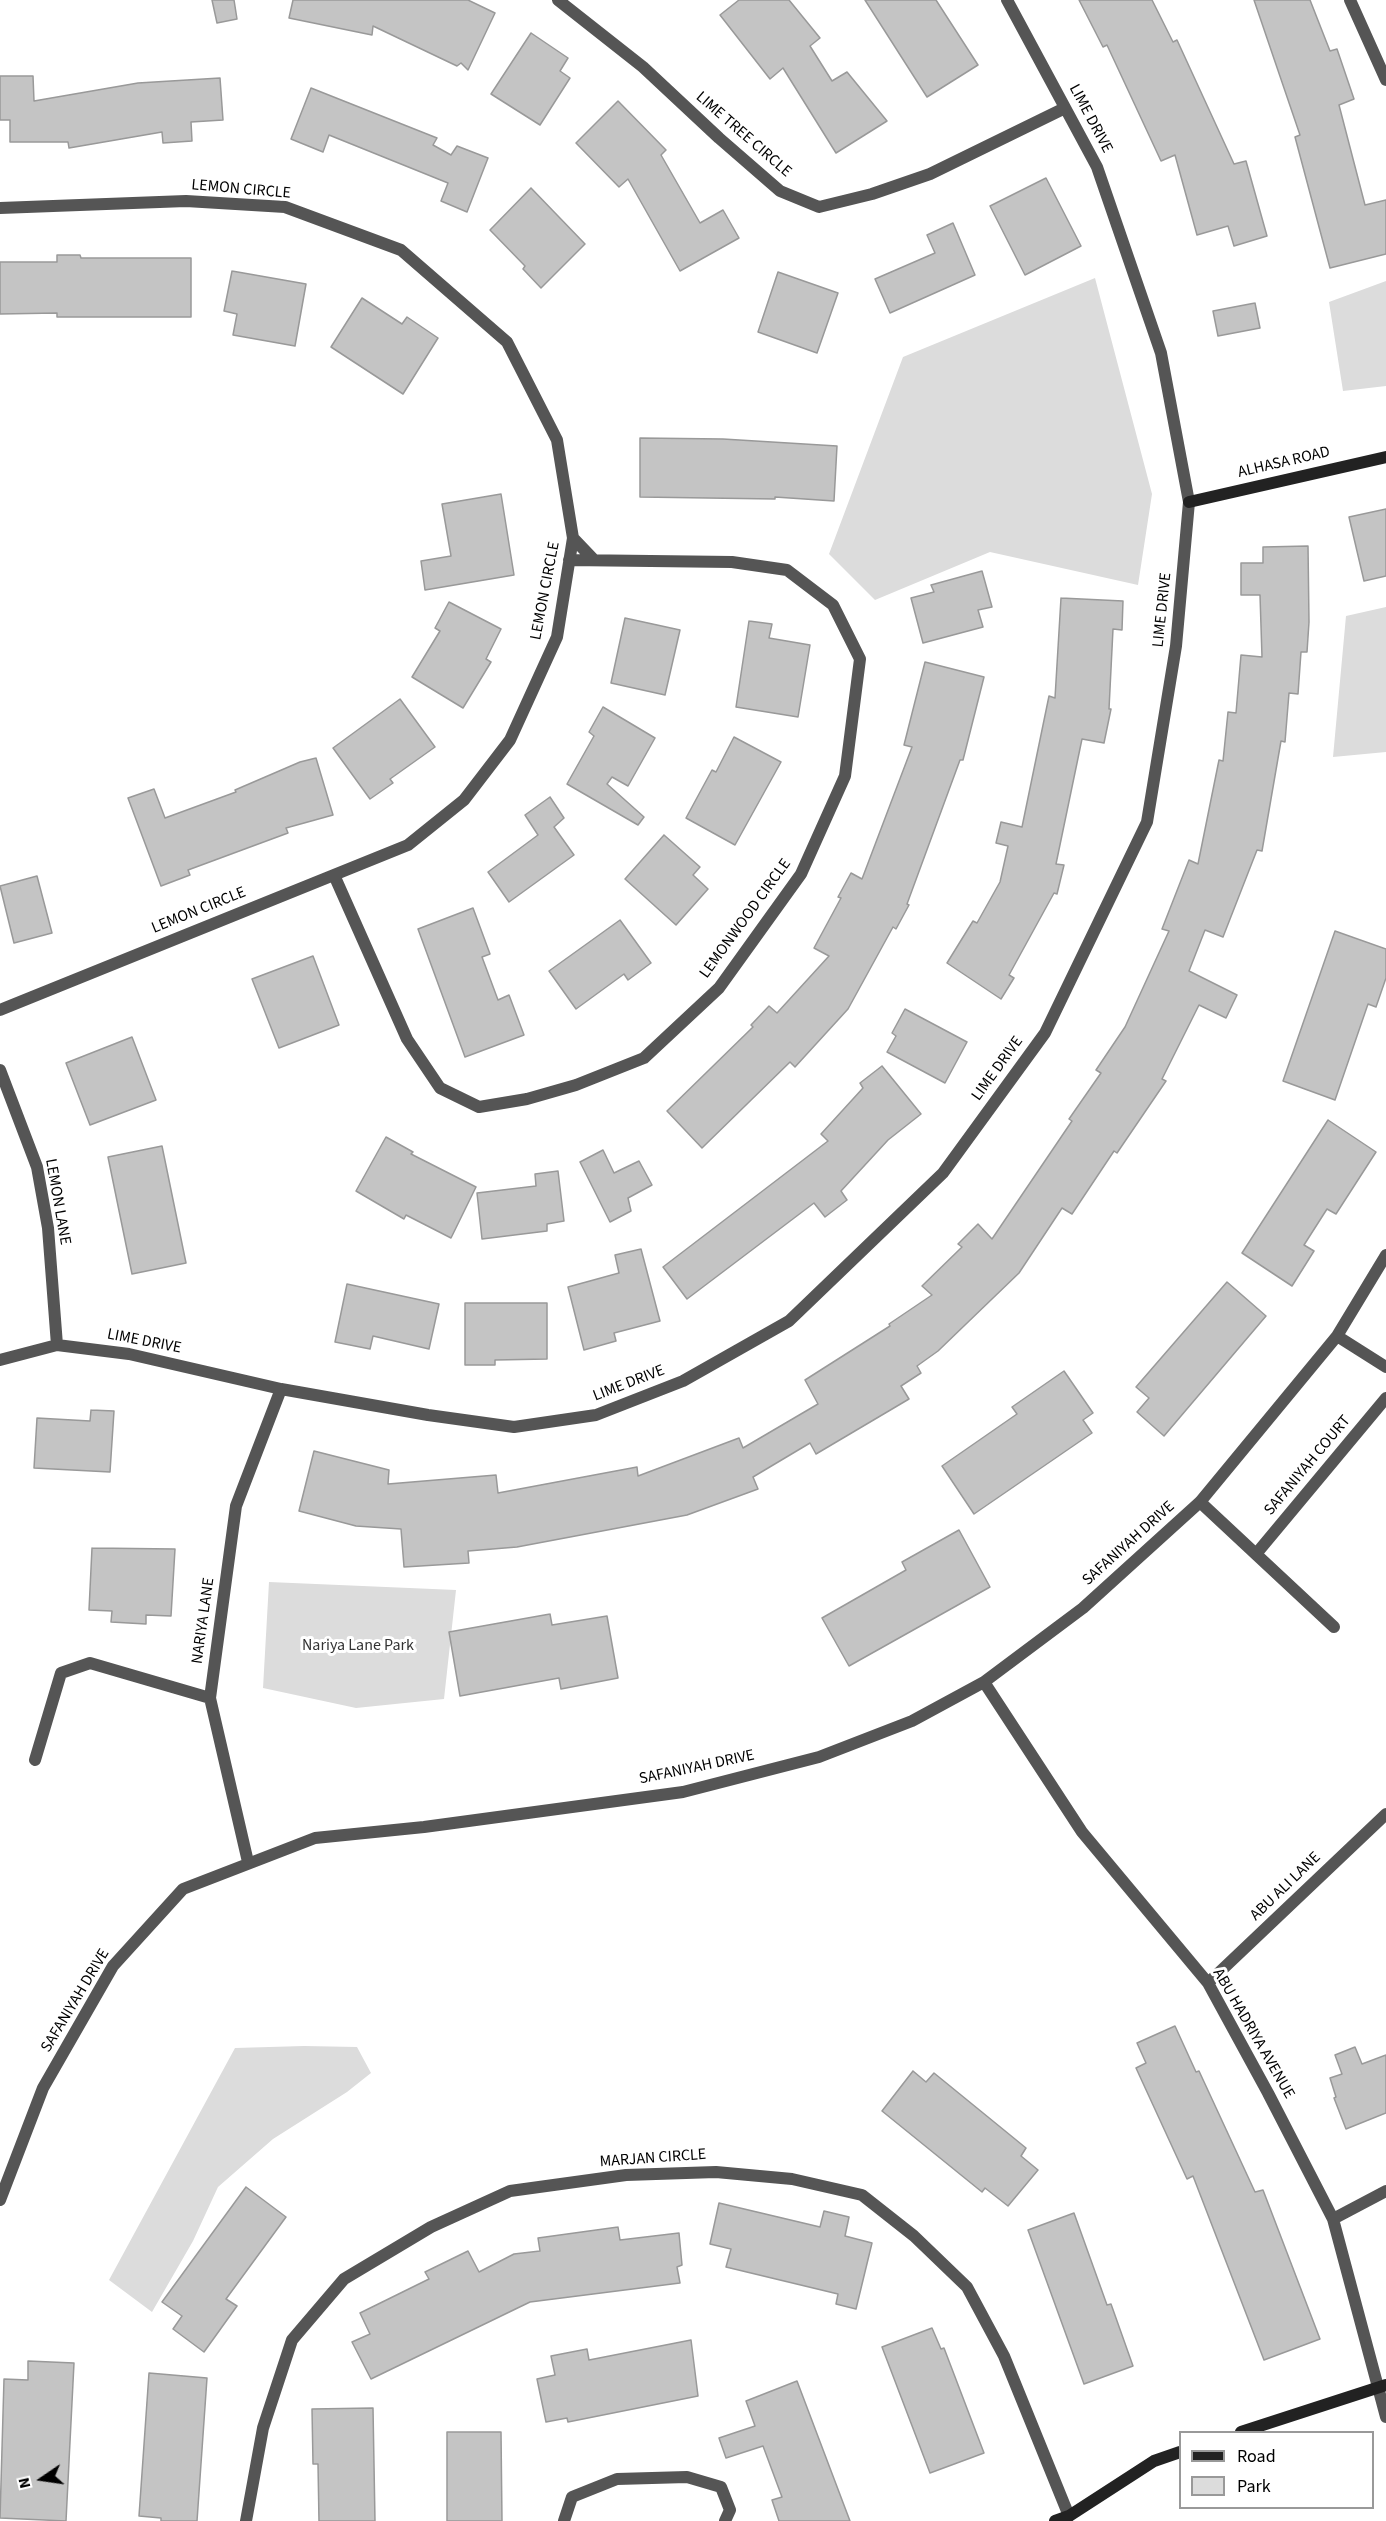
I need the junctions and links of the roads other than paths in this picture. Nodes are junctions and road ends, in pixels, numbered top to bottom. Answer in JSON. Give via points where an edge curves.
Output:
{"nodes":[{"id":1,"x":558,"y":0,"type":"edge"},
{"id":2,"x":1007,"y":0,"type":"edge"},
{"id":3,"x":1350,"y":0,"type":"edge"},
{"id":4,"x":1386,"y":80,"type":"edge"},
{"id":5,"x":1065,"y":108,"type":"junction"},
{"id":6,"x":0,"y":208,"type":"edge"},
{"id":7,"x":1386,"y":457,"type":"edge"},
{"id":8,"x":1189,"y":502,"type":"junction"},
{"id":9,"x":573,"y":538,"type":"junction"},
{"id":10,"x":569,"y":560,"type":"junction"},
{"id":11,"x":594,"y":560,"type":"junction"},
{"id":12,"x":334,"y":875,"type":"junction"},
{"id":13,"x":0,"y":1010,"type":"edge"},
{"id":14,"x":0,"y":1070,"type":"edge"},
{"id":15,"x":1386,"y":1255,"type":"edge"},
{"id":16,"x":1337,"y":1336,"type":"junction"},
{"id":17,"x":57,"y":1346,"type":"junction"},
{"id":18,"x":0,"y":1360,"type":"edge"},
{"id":19,"x":1386,"y":1367,"type":"edge"},
{"id":20,"x":281,"y":1389,"type":"junction"},
{"id":21,"x":1386,"y":1398,"type":"edge"},
{"id":22,"x":1200,"y":1502,"type":"junction"},
{"id":23,"x":1256,"y":1554,"type":"junction"},
{"id":24,"x":1334,"y":1627,"type":"dead end"},
{"id":25,"x":984,"y":1682,"type":"junction"},
{"id":26,"x":210,"y":1698,"type":"junction"},
{"id":27,"x":35,"y":1760,"type":"dead end"},
{"id":28,"x":1386,"y":1814,"type":"edge"},
{"id":29,"x":248,"y":1862,"type":"junction"},
{"id":30,"x":1208,"y":1983,"type":"junction"},
{"id":31,"x":1386,"y":2191,"type":"edge"},
{"id":32,"x":0,"y":2200,"type":"edge"},
{"id":33,"x":1333,"y":2219,"type":"junction"},
{"id":34,"x":1382,"y":2386,"type":"edge"},
{"id":35,"x":1386,"y":2417,"type":"edge"},
{"id":36,"x":1247,"y":2431,"type":"edge"},
{"id":37,"x":1179,"y":2452,"type":"edge"},
{"id":38,"x":1068,"y":2516,"type":"junction"},
{"id":39,"x":246,"y":2521,"type":"edge"},
{"id":40,"x":564,"y":2521,"type":"edge"},
{"id":41,"x":725,"y":2521,"type":"edge"},
{"id":42,"x":1055,"y":2521,"type":"edge"}],
"edges":[{"from":1,"to":5,"type":"street","name":"LIME TREE CIRCLE","via":[[643,67],[780,191],[819,207],[930,174]]},
{"from":2,"to":5,"type":"street","name":"LIME DRIVE"},
{"from":3,"to":4,"type":"street"},
{"from":5,"to":8,"type":"street","name":"LIME DRIVE","via":[[1098,167],[1161,353]]},
{"from":6,"to":9,"type":"street","name":"LEMON CIRCLE","via":[[186,201],[285,207],[401,250],[507,342],[557,440]]},
{"from":7,"to":8,"type":"main road","name":"ALHASA ROAD"},
{"from":8,"to":20,"type":"street","name":"LIME DRIVE","via":[[1176,646],[1147,822],[1045,1033],[944,1173],[789,1321],[683,1381],[596,1415],[514,1427]]},
{"from":9,"to":10,"type":"street","name":"LEMON CIRCLE"},
{"from":9,"to":11,"type":"street"},
{"from":10,"to":11,"type":"street","name":"LEMONWOOD CIRCLE"},
{"from":10,"to":12,"type":"street","name":"LEMON CIRCLE","via":[[557,638],[510,740],[464,800],[408,845]]},
{"from":11,"to":12,"type":"street","name":"LEMONWOOD CIRCLE","via":[[732,562],[787,570],[833,605],[860,659],[845,776],[801,874],[718,988],[644,1058],[576,1085],[479,1107],[440,1088],[407,1039]]},
{"from":12,"to":13,"type":"street","name":"LEMON CIRCLE"},
{"from":14,"to":17,"type":"street","name":"LEMON LANE","via":[[37,1167],[48,1228]]},
{"from":15,"to":16,"type":"street","name":"SAFANIYAH DRIVE"},
{"from":16,"to":19,"type":"street"},
{"from":16,"to":22,"type":"street","name":"SAFANIYAH DRIVE"},
{"from":17,"to":18,"type":"street","name":"LIME DRIVE"},
{"from":17,"to":20,"type":"street","name":"LIME DRIVE","via":[[129,1354]]},
{"from":20,"to":26,"type":"street","name":"NARIYA LANE","via":[[236,1506]]},
{"from":21,"to":23,"type":"street","name":"SAFANIYAH COURT"},
{"from":22,"to":23,"type":"street"},
{"from":22,"to":25,"type":"street","name":"SAFANIYAH DRIVE","via":[[1083,1608]]},
{"from":23,"to":24,"type":"street"},
{"from":25,"to":29,"type":"street","name":"SAFANIYAH DRIVE","via":[[912,1721],[819,1757],[683,1792],[315,1838]]},
{"from":25,"to":30,"type":"street","name":"ABU HADRIYA AVENUE","via":[[1082,1832]]},
{"from":26,"to":27,"type":"street","via":[[90,1663],[70,1669],[61,1673]]},
{"from":26,"to":29,"type":"street","name":"NARIYA LANE"},
{"from":28,"to":30,"type":"street","name":"ABU ALI LANE"},
{"from":29,"to":32,"type":"street","name":"SAFANIYAH DRIVE","via":[[183,1890],[112,1966],[43,2088]]},
{"from":30,"to":33,"type":"street","name":"ABU HADRIYA AVENUE"},
{"from":31,"to":33,"type":"street"},
{"from":33,"to":34,"type":"street","name":"ABU HADRIYA AVENUE"},
{"from":34,"to":35,"type":"street","name":"ABU HADRIYA AVENUE"},
{"from":34,"to":36,"type":"main road"},
{"from":37,"to":38,"type":"main road","via":[[1154,2461]]},
{"from":38,"to":39,"type":"street","name":"MARJAN CIRCLE","via":[[1004,2356],[967,2287],[914,2236],[862,2195],[792,2179],[716,2172],[626,2175],[510,2191],[431,2227],[344,2279],[292,2340],[263,2428]]},
{"from":38,"to":42,"type":"main road"},
{"from":40,"to":41,"type":"street","via":[[572,2497],[617,2479],[687,2477],[721,2487],[730,2510]]}]}
